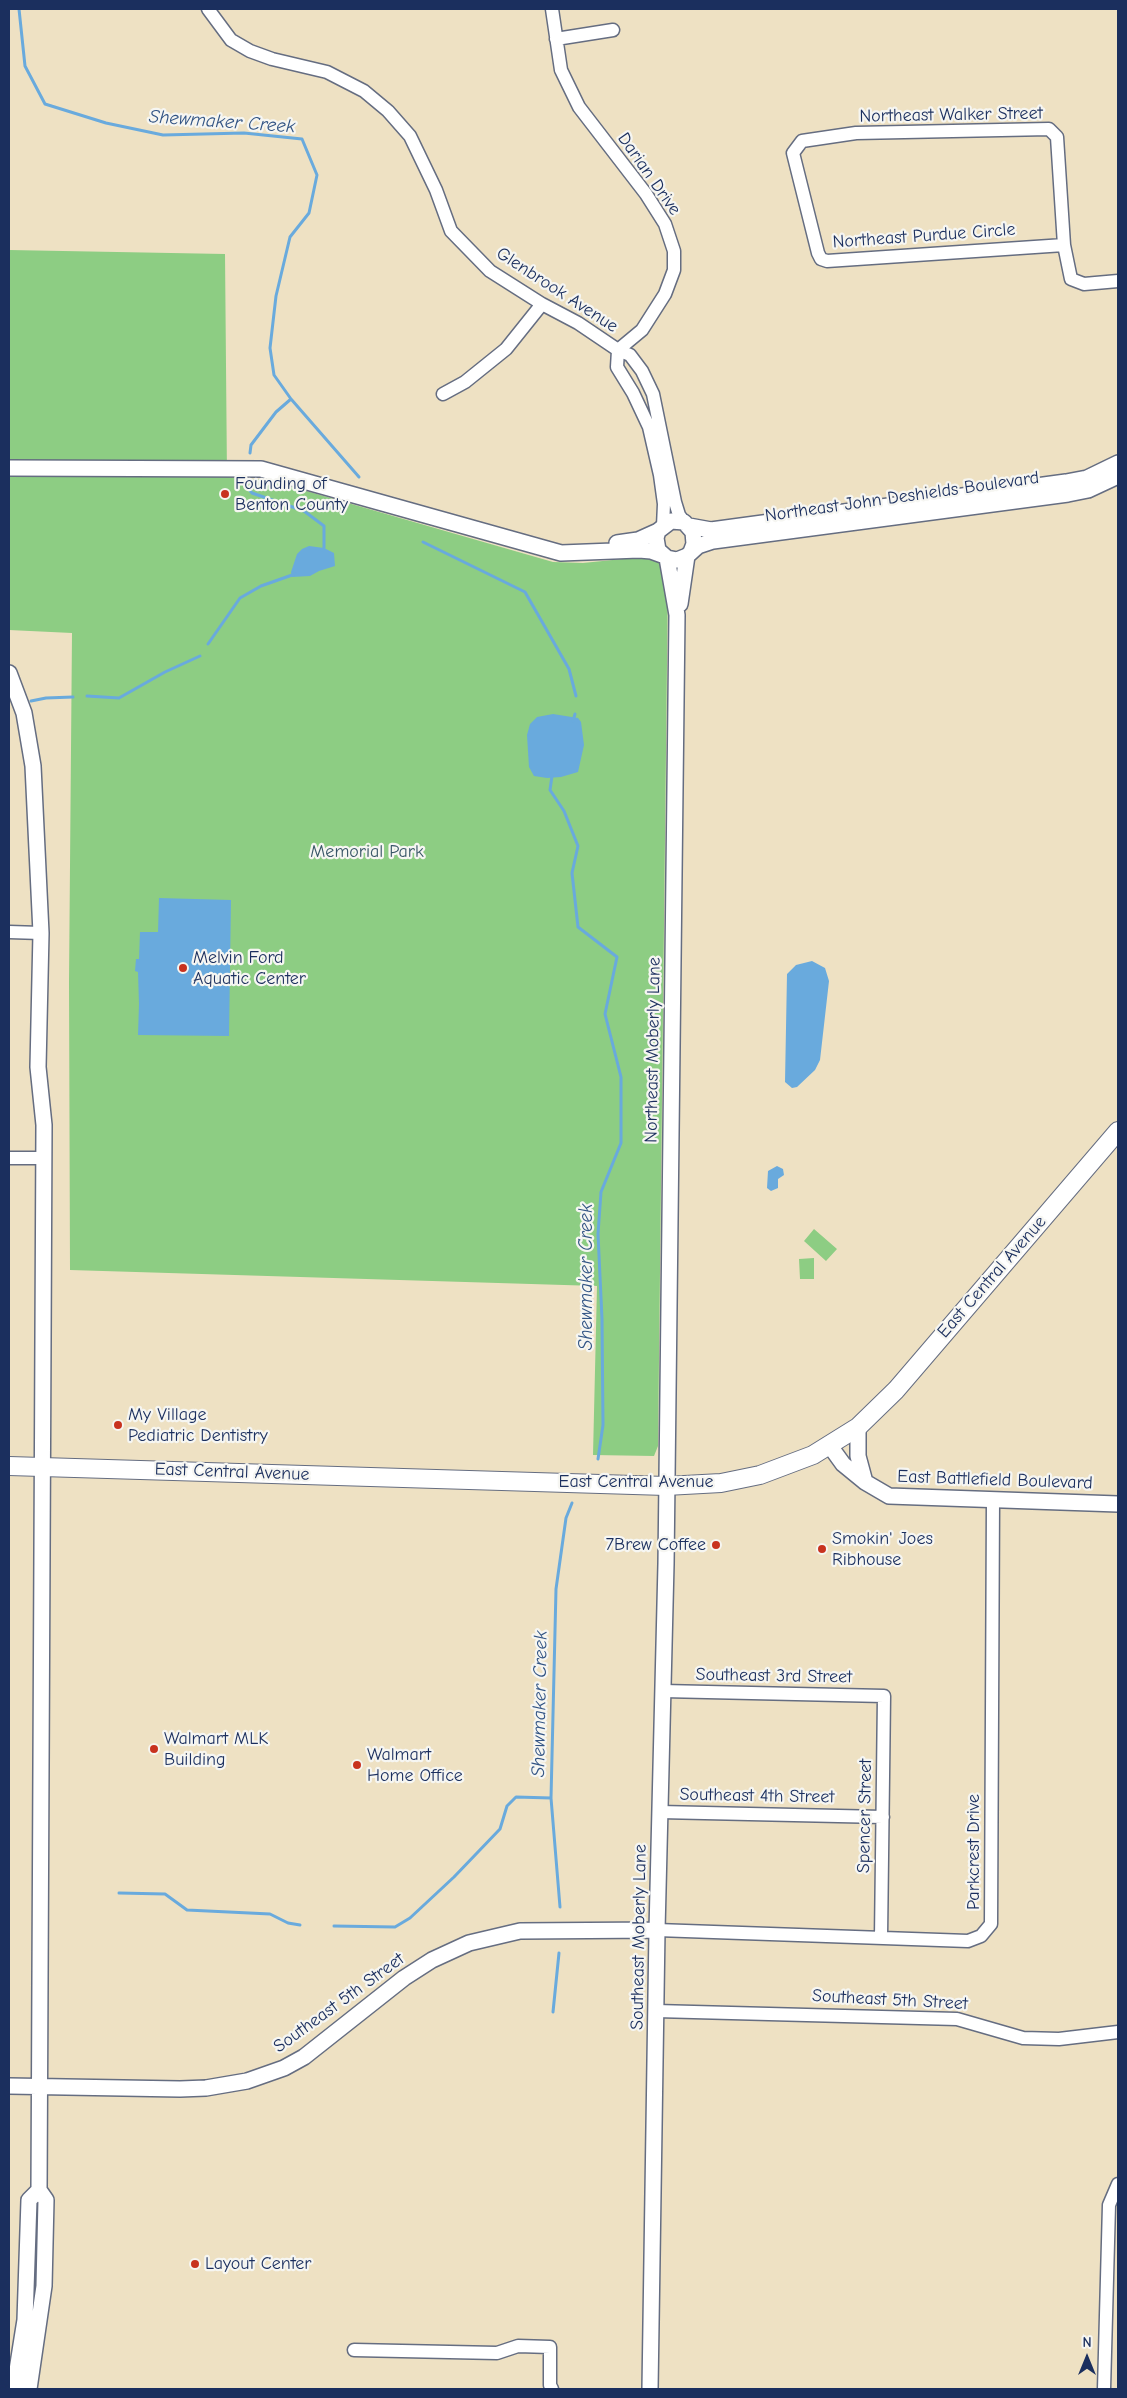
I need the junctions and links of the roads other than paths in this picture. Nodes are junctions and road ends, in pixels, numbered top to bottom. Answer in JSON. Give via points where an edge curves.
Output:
{"nodes":[{"id":1,"x":208,"y":9,"type":"edge"},
{"id":2,"x":552,"y":9,"type":"edge"},
{"id":3,"x":613,"y":30,"type":"dead end"},
{"id":4,"x":556,"y":39,"type":"junction"},
{"id":5,"x":802,"y":141,"type":"joint"},
{"id":6,"x":1064,"y":244,"type":"junction"},
{"id":7,"x":1118,"y":281,"type":"edge"},
{"id":8,"x":542,"y":304,"type":"junction"},
{"id":9,"x":618,"y":350,"type":"junction"},
{"id":10,"x":443,"y":394,"type":"dead end"},
{"id":11,"x":1118,"y":463,"type":"edge"},
{"id":12,"x":9,"y":468,"type":"edge"},
{"id":13,"x":1118,"y":476,"type":"edge"},
{"id":14,"x":687,"y":524,"type":"junction"},
{"id":15,"x":661,"y":528,"type":"junction"},
{"id":16,"x":592,"y":551,"type":"junction"},
{"id":17,"x":689,"y":554,"type":"junction"},
{"id":18,"x":664,"y":556,"type":"junction"},
{"id":19,"x":678,"y":615,"type":"junction"},
{"id":20,"x":9,"y":673,"type":"edge"},
{"id":21,"x":9,"y":932,"type":"edge"},
{"id":22,"x":41,"y":933,"type":"junction"},
{"id":23,"x":1118,"y":1131,"type":"edge"},
{"id":24,"x":9,"y":1158,"type":"edge"},
{"id":25,"x":44,"y":1158,"type":"junction"},
{"id":26,"x":858,"y":1427,"type":"junction"},
{"id":27,"x":830,"y":1446,"type":"junction"},
{"id":28,"x":9,"y":1466,"type":"edge"},
{"id":29,"x":42,"y":1468,"type":"junction"},
{"id":30,"x":865,"y":1482,"type":"junction"},
{"id":31,"x":666,"y":1486,"type":"junction"},
{"id":32,"x":993,"y":1500,"type":"junction"},
{"id":33,"x":1118,"y":1504,"type":"edge"},
{"id":34,"x":663,"y":1691,"type":"junction"},
{"id":35,"x":884,"y":1696,"type":"joint"},
{"id":36,"x":660,"y":1812,"type":"junction"},
{"id":37,"x":883,"y":1817,"type":"junction"},
{"id":38,"x":657,"y":1930,"type":"junction"},
{"id":39,"x":881,"y":1936,"type":"junction"},
{"id":40,"x":656,"y":2011,"type":"junction"},
{"id":41,"x":1118,"y":2032,"type":"edge"},
{"id":42,"x":9,"y":2086,"type":"edge"},
{"id":43,"x":40,"y":2087,"type":"junction"},
{"id":44,"x":1117,"y":2185,"type":"edge"},
{"id":45,"x":39,"y":2190,"type":"junction"},
{"id":46,"x":354,"y":2350,"type":"dead end"},
{"id":47,"x":14,"y":2389,"type":"edge"},
{"id":48,"x":29,"y":2389,"type":"edge"},
{"id":49,"x":552,"y":2389,"type":"edge"},
{"id":50,"x":650,"y":2389,"type":"edge"},
{"id":51,"x":1104,"y":2389,"type":"edge"}],
"edges":[{"from":1,"to":8,"type":"street","name":"Glenbrook Avenue","via":[[232,40],[250,51],[327,72],[364,91],[388,111],[410,136],[451,231],[490,271]]},
{"from":2,"to":4,"type":"street","name":"Darian Drive"},
{"from":3,"to":4,"type":"street"},
{"from":4,"to":9,"type":"street","name":"Darian Drive","via":[[561,70],[579,107],[646,194],[665,224],[674,252],[674,270],[665,294],[642,330]]},
{"from":5,"to":6,"type":"street","name":"Northeast Walker Street","via":[[856,133],[1049,128],[1057,138]]},
{"from":5,"to":6,"type":"street","name":"Northeast Purdue Circle","via":[[793,153],[794,161],[821,259]]},
{"from":6,"to":7,"type":"street","name":"Northeast Walker Street","via":[[1071,279],[1084,284]]},
{"from":8,"to":9,"type":"street","name":"Glenbrook Avenue"},
{"from":8,"to":10,"type":"street","via":[[506,349],[465,382]]},
{"from":9,"to":14,"type":"street","via":[[630,355],[653,394],[675,502]]},
{"from":9,"to":15,"type":"street","via":[[617,367],[649,427],[664,504]]},
{"from":11,"to":14,"type":"street","name":"Northeast John Deshields Boulevard","via":[[1087,478],[1066,482],[711,530]]},
{"from":12,"to":16,"type":"street","via":[[261,469],[541,548],[561,552]]},
{"from":13,"to":17,"type":"street","name":"Northeast John Deshields Boulevard","via":[[1088,490],[713,541],[698,546]]},
{"from":14,"to":15,"type":"street","via":[[671,521]]},
{"from":14,"to":17,"type":"street","via":[[694,536]]},
{"from":15,"to":16,"type":"street","via":[[638,540]]},
{"from":15,"to":18,"type":"street","via":[[656,545]]},
{"from":16,"to":18,"type":"street","via":[[645,550]]},
{"from":17,"to":18,"type":"street","via":[[677,560]]},
{"from":17,"to":19,"type":"street","name":"Northeast Moberly Lane"},
{"from":18,"to":19,"type":"street","name":"Northeast Moberly Lane"},
{"from":19,"to":31,"type":"street","name":"Northeast Moberly Lane"},
{"from":20,"to":22,"type":"street","via":[[24,713],[33,766]]},
{"from":21,"to":22,"type":"street"},
{"from":22,"to":25,"type":"street","via":[[38,1067]]},
{"from":23,"to":26,"type":"main road","name":"East Central Avenue","via":[[896,1390]]},
{"from":24,"to":25,"type":"street"},
{"from":25,"to":29,"type":"street"},
{"from":26,"to":27,"type":"main road","name":"East Central Avenue"},
{"from":26,"to":30,"type":"street","via":[[858,1456]]},
{"from":27,"to":30,"type":"street","name":"East Battlefield Boulevard","via":[[842,1464]]},
{"from":27,"to":31,"type":"main road","name":"East Central Avenue","via":[[785,1467],[747,1478],[702,1485]]},
{"from":28,"to":29,"type":"main road","name":"East Central Avenue"},
{"from":29,"to":31,"type":"main road","name":"East Central Avenue"},
{"from":29,"to":43,"type":"street"},
{"from":30,"to":32,"type":"street","name":"East Battlefield Boulevard","via":[[889,1496]]},
{"from":31,"to":34,"type":"street","name":"Southeast Moberly Lane"},
{"from":32,"to":33,"type":"street","name":"East Battlefield Boulevard"},
{"from":32,"to":39,"type":"street","name":"Parkcrest Drive","via":[[991,1924],[981,1936],[968,1941]]},
{"from":34,"to":35,"type":"street","name":"Southeast 3rd Street"},
{"from":34,"to":36,"type":"street","name":"Southeast Moberly Lane"},
{"from":35,"to":37,"type":"street","name":"Spencer Street"},
{"from":36,"to":37,"type":"street","name":"Southeast 4th Street"},
{"from":36,"to":38,"type":"street","name":"Southeast Moberly Lane"},
{"from":37,"to":39,"type":"street","name":"Spencer Street"},
{"from":38,"to":39,"type":"street","name":"Parkcrest Drive"},
{"from":38,"to":40,"type":"street","name":"Southeast Moberly Lane"},
{"from":38,"to":43,"type":"street","name":"Southeast 5th Street","via":[[520,1931],[462,1946],[404,1978],[304,2057],[247,2081],[180,2090]]},
{"from":40,"to":41,"type":"street","name":"Southeast 5th Street","via":[[957,2019],[1024,2038]]},
{"from":40,"to":50,"type":"street","name":"Southeast Moberly Lane"},
{"from":42,"to":43,"type":"street","name":"Southeast 5th Street"},
{"from":43,"to":45,"type":"street"},
{"from":44,"to":51,"type":"street","via":[[1109,2205]]},
{"from":45,"to":47,"type":"street","via":[[29,2200],[26,2320]]},
{"from":45,"to":48,"type":"street","via":[[46,2200],[44,2286]]},
{"from":46,"to":49,"type":"street","via":[[497,2353],[518,2346],[550,2347]]}]}
